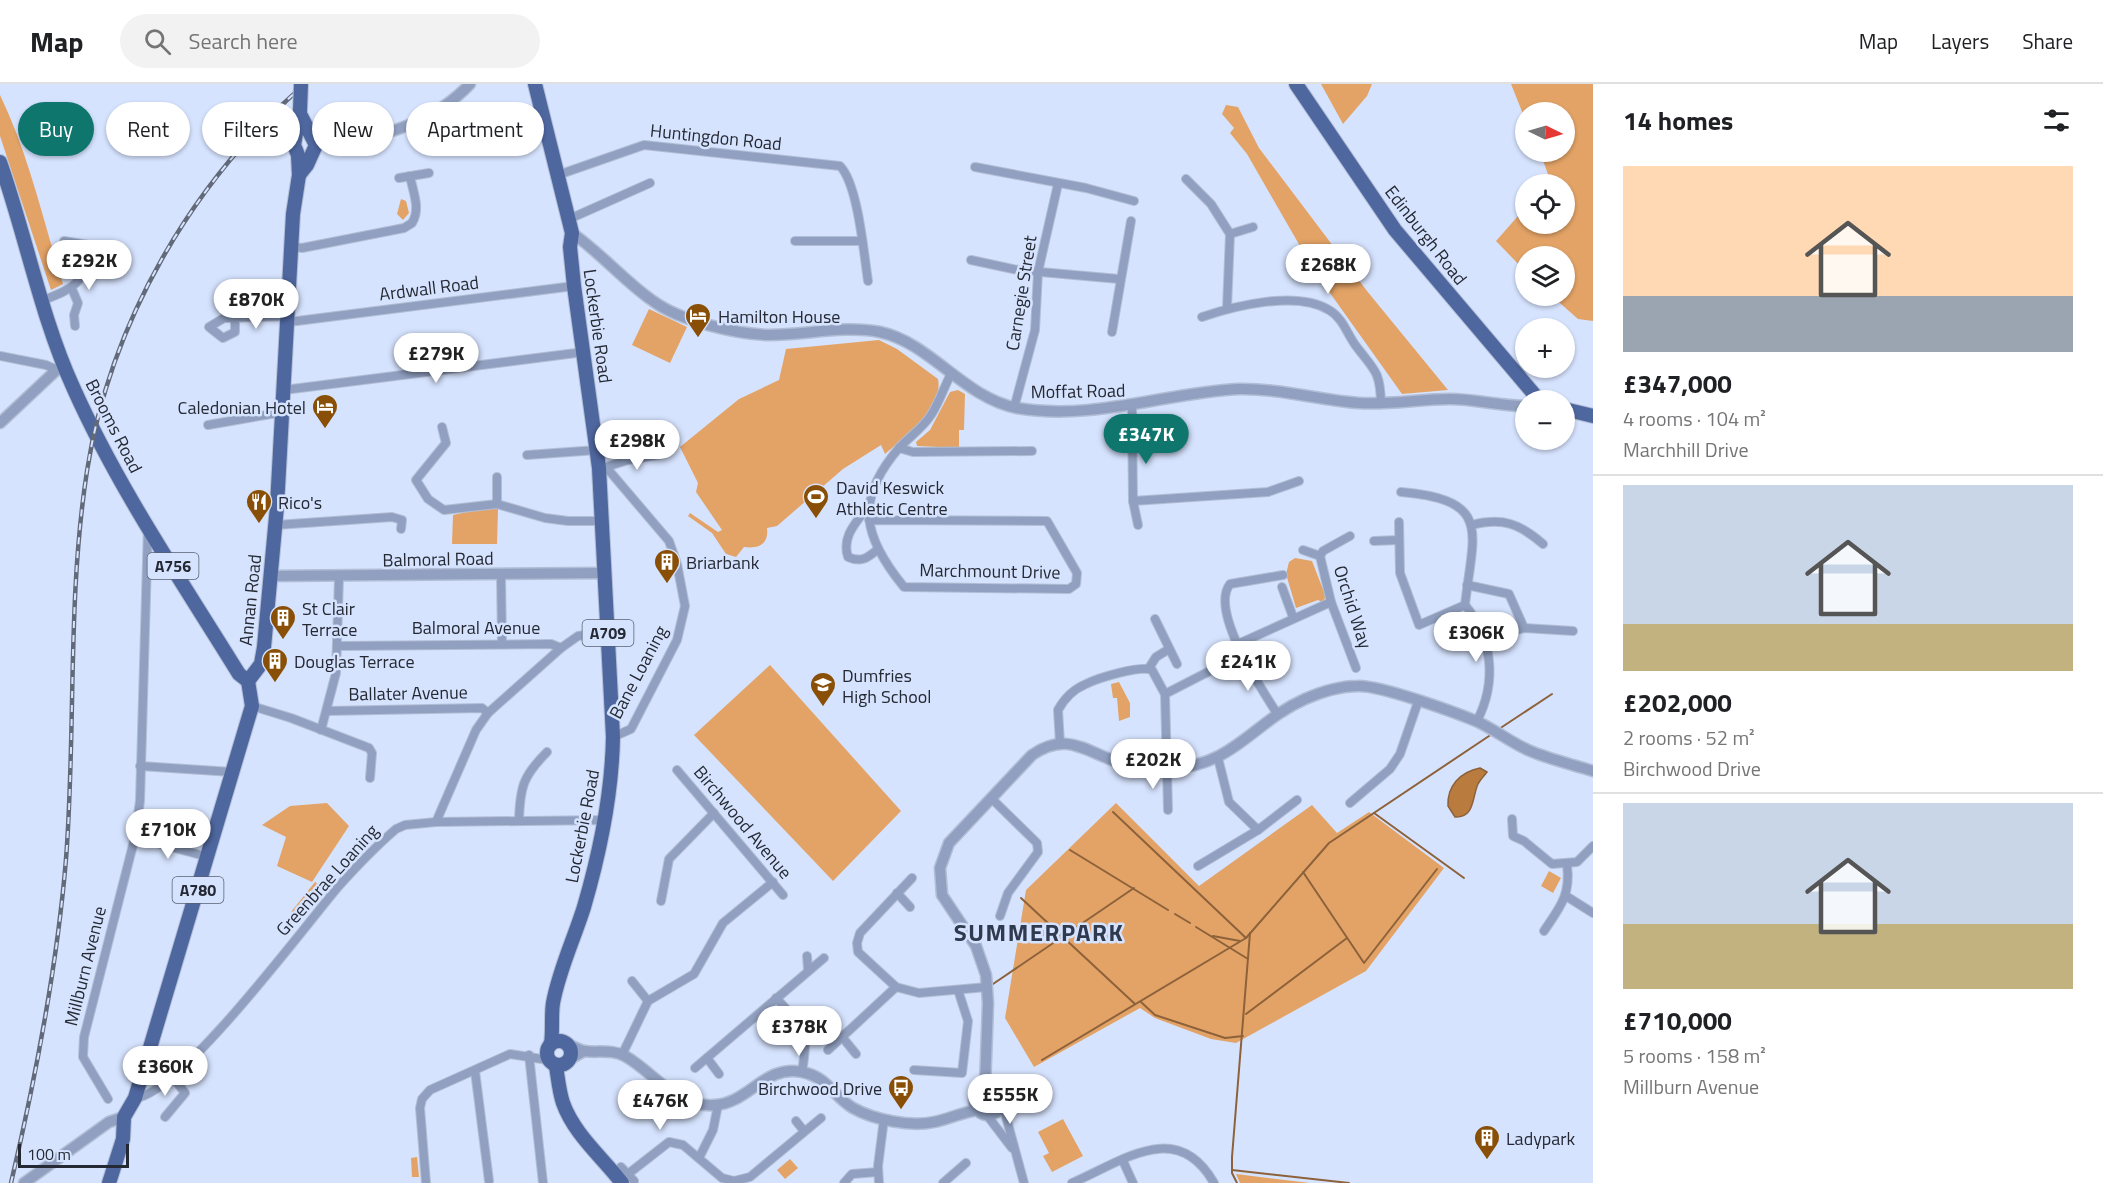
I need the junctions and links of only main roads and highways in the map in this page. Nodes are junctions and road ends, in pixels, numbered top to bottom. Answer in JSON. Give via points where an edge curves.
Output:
{"nodes":[{"id":1,"x":301,"y":84,"type":"edge"},
{"id":2,"x":1296,"y":84,"type":"edge"},
{"id":3,"x":538,"y":85,"type":"edge"},
{"id":4,"x":0,"y":162,"type":"edge"},
{"id":5,"x":4,"y":188,"type":"edge"},
{"id":6,"x":1531,"y":390,"type":"edge"},
{"id":7,"x":1575,"y":412,"type":"edge"},
{"id":8,"x":1593,"y":416,"type":"edge"},
{"id":9,"x":248,"y":681,"type":"junction"},
{"id":10,"x":628,"y":1180,"type":"edge"},
{"id":11,"x":108,"y":1183,"type":"edge"}],
"edges":[{"from":1,"to":9,"type":"main road","name":"Annan Road","bridge":true,"via":[[300,114],[307,146],[293,214],[276,525],[261,664]]},
{"from":2,"to":6,"type":"main road","name":"Edinburgh Road","via":[[1395,230]]},
{"from":3,"to":10,"type":"main road","name":"Lockerbie Road","number":"A709","via":[[569,226],[574,286],[602,468],[613,737],[605,820],[584,906],[553,1005],[554,1027],[561,1090],[569,1116],[595,1153]]},
{"from":4,"to":5,"type":"main road","name":"Brooms Road","number":"A756"},
{"from":5,"to":9,"type":"main road","name":"Brooms Road","number":"A756","via":[[44,300],[59,366],[118,476],[239,674]]},
{"from":7,"to":8,"type":"main road"},
{"from":9,"to":11,"type":"main road","number":"A780","via":[[252,706],[135,1098],[124,1117],[123,1139]]}]}
